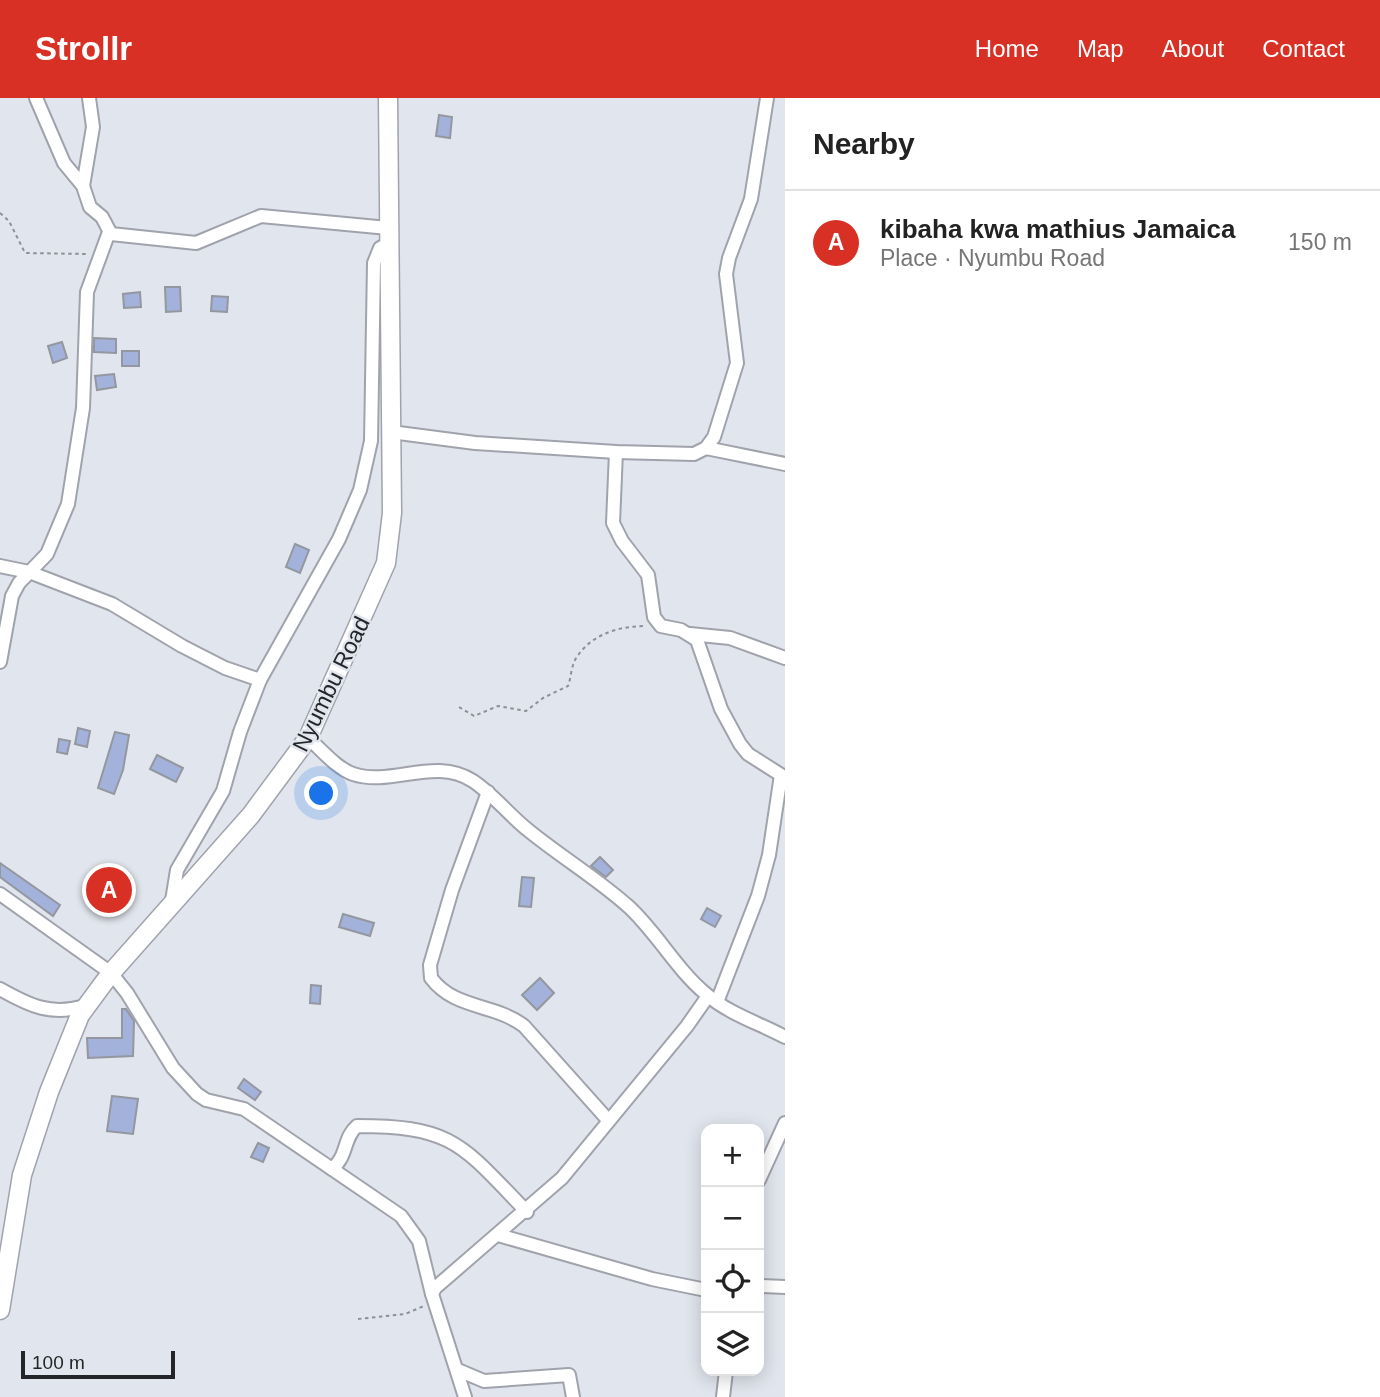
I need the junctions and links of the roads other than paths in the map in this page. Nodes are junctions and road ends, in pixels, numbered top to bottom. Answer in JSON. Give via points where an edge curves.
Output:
{"nodes":[{"id":1,"x":36,"y":98,"type":"edge"},
{"id":2,"x":89,"y":98,"type":"edge"},
{"id":3,"x":387,"y":98,"type":"edge"},
{"id":4,"x":767,"y":98,"type":"edge"},
{"id":5,"x":83,"y":186,"type":"junction"},
{"id":6,"x":109,"y":232,"type":"junction"},
{"id":7,"x":389,"y":236,"type":"junction"},
{"id":8,"x":391,"y":432,"type":"junction"},
{"id":9,"x":706,"y":448,"type":"junction"},
{"id":10,"x":616,"y":452,"type":"junction"},
{"id":11,"x":785,"y":464,"type":"edge"},
{"id":12,"x":0,"y":566,"type":"edge"},
{"id":13,"x":29,"y":572,"type":"junction"},
{"id":14,"x":690,"y":634,"type":"junction"},
{"id":15,"x":785,"y":657,"type":"edge"},
{"id":16,"x":0,"y":662,"type":"edge"},
{"id":17,"x":260,"y":680,"type":"junction"},
{"id":18,"x":308,"y":738,"type":"junction"},
{"id":19,"x":783,"y":775,"type":"edge"},
{"id":20,"x":488,"y":792,"type":"junction"},
{"id":21,"x":0,"y":894,"type":"edge"},
{"id":22,"x":171,"y":907,"type":"junction"},
{"id":23,"x":111,"y":974,"type":"junction"},
{"id":24,"x":0,"y":989,"type":"edge"},
{"id":25,"x":712,"y":999,"type":"junction"},
{"id":26,"x":85,"y":1006,"type":"junction"},
{"id":27,"x":785,"y":1037,"type":"edge"},
{"id":28,"x":608,"y":1120,"type":"junction"},
{"id":29,"x":785,"y":1123,"type":"edge"},
{"id":30,"x":332,"y":1169,"type":"junction"},
{"id":31,"x":764,"y":1169,"type":"edge"},
{"id":32,"x":527,"y":1212,"type":"junction"},
{"id":33,"x":498,"y":1235,"type":"junction"},
{"id":34,"x":764,"y":1286,"type":"edge"},
{"id":35,"x":785,"y":1287,"type":"edge"},
{"id":36,"x":701,"y":1289,"type":"edge"},
{"id":37,"x":433,"y":1297,"type":"junction"},
{"id":38,"x":0,"y":1310,"type":"edge"},
{"id":39,"x":458,"y":1370,"type":"junction"},
{"id":40,"x":725,"y":1376,"type":"edge"},
{"id":41,"x":465,"y":1397,"type":"edge"},
{"id":42,"x":573,"y":1397,"type":"edge"},
{"id":43,"x":723,"y":1397,"type":"edge"}],
"edges":[{"from":1,"to":5,"type":"street","via":[[64,163]]},
{"from":2,"to":5,"type":"street","via":[[93,127]]},
{"from":3,"to":7,"type":"street","name":"Nyumbu Road"},
{"from":4,"to":9,"type":"street","via":[[751,200],[726,274],[737,363],[714,437]]},
{"from":5,"to":6,"type":"street","via":[[90,207],[102,217]]},
{"from":6,"to":7,"type":"street","via":[[196,243],[242,222],[276,215]]},
{"from":6,"to":13,"type":"street","via":[[87,292],[83,408],[68,504],[47,554]]},
{"from":7,"to":8,"type":"street","name":"Nyumbu Road"},
{"from":7,"to":17,"type":"street","via":[[374,263],[371,441],[360,490],[339,539]]},
{"from":8,"to":10,"type":"street","via":[[475,443]]},
{"from":8,"to":18,"type":"street","name":"Nyumbu Road","via":[[392,513],[386,563]]},
{"from":9,"to":10,"type":"street","via":[[694,454]]},
{"from":9,"to":11,"type":"street"},
{"from":10,"to":14,"type":"street","via":[[613,523],[648,575],[654,617],[661,626]]},
{"from":12,"to":13,"type":"street"},
{"from":13,"to":16,"type":"street","via":[[12,596]]},
{"from":13,"to":17,"type":"street","via":[[112,604],[182,646]]},
{"from":14,"to":15,"type":"street","via":[[730,638]]},
{"from":14,"to":19,"type":"street","via":[[703,651],[712,687],[740,744]]},
{"from":17,"to":22,"type":"street","via":[[223,791],[177,870]]},
{"from":18,"to":20,"type":"street","via":[[353,774],[453,772]]},
{"from":18,"to":22,"type":"street","name":"Nyumbu Road","via":[[251,815]]},
{"from":19,"to":25,"type":"street","via":[[766,866]]},
{"from":20,"to":25,"type":"street","via":[[524,828],[628,907]]},
{"from":20,"to":28,"type":"street","via":[[452,890],[430,965],[431,978],[453,1000],[511,1016],[524,1026]]},
{"from":21,"to":23,"type":"street"},
{"from":22,"to":23,"type":"street","name":"Nyumbu Road"},
{"from":23,"to":26,"type":"street","name":"Nyumbu Road"},
{"from":23,"to":30,"type":"street","via":[[173,1068],[197,1094],[244,1109]]},
{"from":24,"to":26,"type":"street","via":[[43,1010]]},
{"from":25,"to":27,"type":"street"},
{"from":25,"to":28,"type":"street"},
{"from":26,"to":38,"type":"street","name":"Nyumbu Road","via":[[49,1091],[22,1175]]},
{"from":28,"to":32,"type":"street","via":[[562,1178]]},
{"from":29,"to":31,"type":"street"},
{"from":30,"to":32,"type":"street","via":[[345,1156],[349,1132],[357,1126],[432,1132],[470,1154]]},
{"from":30,"to":37,"type":"street","via":[[410,1224]]},
{"from":32,"to":33,"type":"street"},
{"from":33,"to":36,"type":"street"},
{"from":33,"to":37,"type":"street","via":[[440,1282]]},
{"from":34,"to":35,"type":"street"},
{"from":37,"to":39,"type":"street"},
{"from":39,"to":41,"type":"street"},
{"from":39,"to":42,"type":"street","via":[[484,1381],[569,1375]]},
{"from":40,"to":43,"type":"street"}]}
